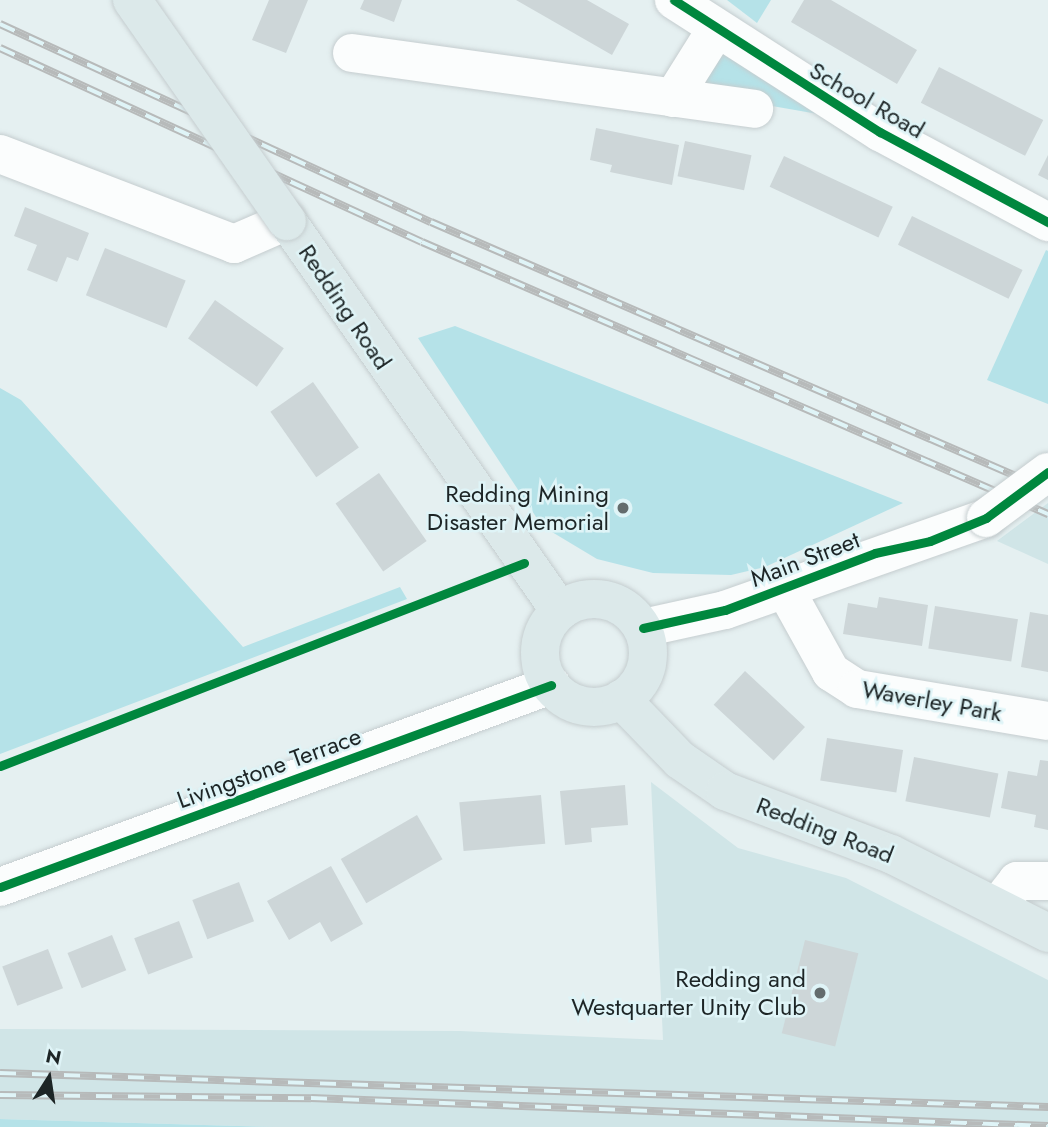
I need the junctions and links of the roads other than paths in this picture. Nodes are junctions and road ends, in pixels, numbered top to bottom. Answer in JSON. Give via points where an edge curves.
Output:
{"nodes":[{"id":1,"x":132,"y":0,"type":"edge"},
{"id":2,"x":674,"y":0,"type":"edge"},
{"id":3,"x":715,"y":31,"type":"junction"},
{"id":4,"x":352,"y":53,"type":"dead end"},
{"id":5,"x":673,"y":98,"type":"junction"},
{"id":6,"x":754,"y":109,"type":"dead end"},
{"id":7,"x":0,"y":154,"type":"edge"},
{"id":8,"x":287,"y":221,"type":"junction"},
{"id":9,"x":1048,"y":222,"type":"edge"},
{"id":10,"x":1048,"y":472,"type":"edge"},
{"id":11,"x":785,"y":589,"type":"junction"},
{"id":12,"x":561,"y":611,"type":"junction"},
{"id":13,"x":643,"y":628,"type":"junction"},
{"id":14,"x":551,"y":685,"type":"junction"},
{"id":15,"x":621,"y":699,"type":"junction"},
{"id":16,"x":1048,"y":721,"type":"edge"},
{"id":17,"x":1048,"y":881,"type":"edge"},
{"id":18,"x":0,"y":887,"type":"edge"},
{"id":19,"x":1000,"y":903,"type":"junction"},
{"id":20,"x":1048,"y":933,"type":"edge"}],
"edges":[{"from":1,"to":8,"type":"main road","name":"Redding Road","bridge":true},
{"from":2,"to":3,"type":"street","name":"School Road"},
{"from":3,"to":5,"type":"street"},
{"from":3,"to":9,"type":"street","name":"School Road","via":[[880,132]]},
{"from":4,"to":5,"type":"street"},
{"from":5,"to":6,"type":"street"},
{"from":7,"to":8,"type":"street","via":[[96,195],[234,244]]},
{"from":8,"to":12,"type":"main road","name":"Redding Road"},
{"from":10,"to":11,"type":"street","name":"Main Street","bridge":true,"via":[[986,519]]},
{"from":11,"to":13,"type":"street","name":"Main Street"},
{"from":11,"to":16,"type":"street","name":"Waverley Park","via":[[831,672],[857,689]]},
{"from":12,"to":13,"type":"main road","via":[[599,599],[617,604]]},
{"from":12,"to":14,"type":"main road","via":[[543,635],[540,652]]},
{"from":13,"to":15,"type":"main road","via":[[648,664]]},
{"from":14,"to":15,"type":"main road","via":[[579,705]]},
{"from":14,"to":18,"type":"street","name":"Livingstone Terrace"},
{"from":15,"to":19,"type":"main road","name":"Redding Road","via":[[680,760],[725,791]]},
{"from":17,"to":19,"type":"street","via":[[1017,881]]},
{"from":19,"to":20,"type":"main road","name":"Redding Road"}]}
